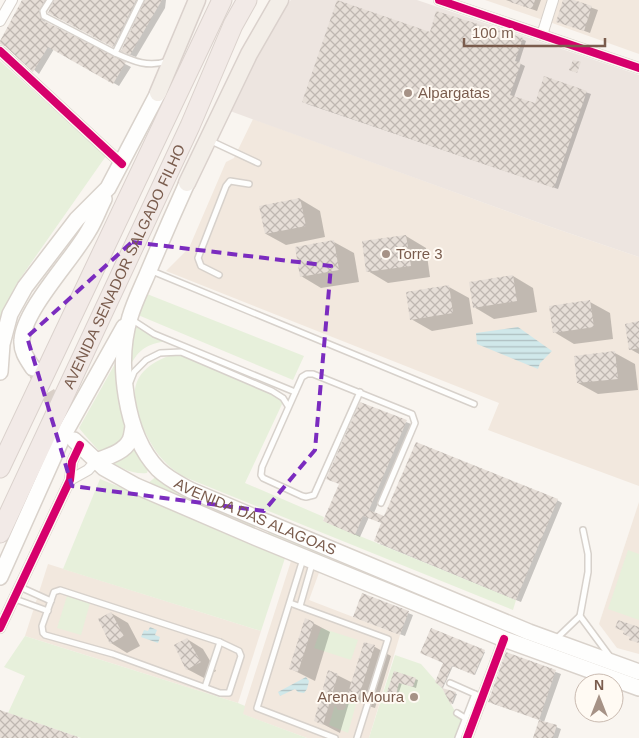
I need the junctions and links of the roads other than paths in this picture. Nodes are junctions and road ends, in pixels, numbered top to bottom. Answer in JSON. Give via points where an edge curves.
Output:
{"nodes":[{"id":1,"x":12,"y":0,"type":"edge"},
{"id":2,"x":50,"y":0,"type":"edge"},
{"id":3,"x":141,"y":0,"type":"edge"},
{"id":4,"x":197,"y":0,"type":"edge"},
{"id":5,"x":222,"y":0,"type":"edge"},
{"id":6,"x":246,"y":0,"type":"edge"},
{"id":7,"x":280,"y":0,"type":"edge"},
{"id":8,"x":439,"y":0,"type":"edge"},
{"id":9,"x":553,"y":0,"type":"edge"},
{"id":10,"x":0,"y":21,"type":"edge"},
{"id":11,"x":542,"y":35,"type":"junction"},
{"id":12,"x":0,"y":51,"type":"edge"},
{"id":13,"x":115,"y":53,"type":"junction"},
{"id":14,"x":173,"y":59,"type":"junction"},
{"id":15,"x":639,"y":68,"type":"edge"},
{"id":16,"x":158,"y":93,"type":"joint"},
{"id":17,"x":208,"y":140,"type":"junction"},
{"id":18,"x":258,"y":163,"type":"dead end"},
{"id":19,"x":122,"y":164,"type":"junction"},
{"id":20,"x":186,"y":183,"type":"joint"},
{"id":21,"x":249,"y":184,"type":"dead end"},
{"id":22,"x":108,"y":188,"type":"junction"},
{"id":23,"x":149,"y":270,"type":"junction"},
{"id":24,"x":219,"y":275,"type":"dead end"},
{"id":25,"x":130,"y":317,"type":"junction"},
{"id":26,"x":33,"y":368,"type":"tunnel mouth"},
{"id":27,"x":0,"y":372,"type":"edge"},
{"id":28,"x":126,"y":392,"type":"junction"},
{"id":29,"x":295,"y":392,"type":"junction"},
{"id":30,"x":360,"y":392,"type":"junction"},
{"id":31,"x":474,"y":404,"type":"dead end"},
{"id":32,"x":288,"y":406,"type":"junction"},
{"id":33,"x":132,"y":427,"type":"junction"},
{"id":34,"x":77,"y":443,"type":"joint"},
{"id":35,"x":96,"y":460,"type":"junction"},
{"id":36,"x":152,"y":462,"type":"junction"},
{"id":37,"x":0,"y":468,"type":"edge"},
{"id":38,"x":70,"y":480,"type":"junction"},
{"id":39,"x":123,"y":480,"type":"junction"},
{"id":40,"x":381,"y":504,"type":"dead end"},
{"id":41,"x":583,"y":530,"type":"dead end"},
{"id":42,"x":0,"y":533,"type":"edge"},
{"id":43,"x":257,"y":538,"type":"junction"},
{"id":44,"x":306,"y":538,"type":"junction"},
{"id":45,"x":308,"y":559,"type":"junction"},
{"id":46,"x":0,"y":576,"type":"edge"},
{"id":47,"x":20,"y":587,"type":"junction"},
{"id":48,"x":15,"y":599,"type":"junction"},
{"id":49,"x":51,"y":601,"type":"junction"},
{"id":50,"x":290,"y":603,"type":"junction"},
{"id":51,"x":300,"y":606,"type":"junction"},
{"id":52,"x":48,"y":611,"type":"junction"},
{"id":53,"x":580,"y":616,"type":"junction"},
{"id":54,"x":0,"y":628,"type":"edge"},
{"id":55,"x":504,"y":639,"type":"junction"},
{"id":56,"x":526,"y":639,"type":"junction"},
{"id":57,"x":220,"y":642,"type":"junction"},
{"id":58,"x":554,"y":642,"type":"junction"},
{"id":59,"x":616,"y":664,"type":"junction"},
{"id":60,"x":639,"y":672,"type":"edge"},
{"id":61,"x":450,"y":683,"type":"dead end"},
{"id":62,"x":205,"y":687,"type":"junction"},
{"id":63,"x":639,"y":688,"type":"edge"},
{"id":64,"x":478,"y":696,"type":"junction"},
{"id":65,"x":457,"y":713,"type":"dead end"},
{"id":66,"x":465,"y":718,"type":"junction"},
{"id":67,"x":335,"y":738,"type":"edge"},
{"id":68,"x":357,"y":738,"type":"edge"},
{"id":69,"x":458,"y":738,"type":"edge"},
{"id":70,"x":467,"y":738,"type":"edge"}],
"edges":[{"from":1,"to":10,"type":"street"},
{"from":2,"to":13,"type":"lane","via":[[43,16]]},
{"from":3,"to":13,"type":"lane"},
{"from":4,"to":14,"type":"main road"},
{"from":5,"to":37,"type":"highway","name":"AVENIDA SENADOR SALGADO FILHO"},
{"from":6,"to":42,"type":"highway","name":"AVENIDA SENADOR SALGADO FILHO"},
{"from":7,"to":17,"type":"main road","name":"AVENIDA SENADOR SALGADO FILHO","via":[[252,48]]},
{"from":8,"to":11,"type":"street"},
{"from":9,"to":11,"type":"street"},
{"from":11,"to":15,"type":"street"},
{"from":12,"to":19,"type":"street"},
{"from":13,"to":14,"type":"lane","via":[[144,64],[159,64]]},
{"from":14,"to":16,"type":"main road"},
{"from":16,"to":19,"type":"main road"},
{"from":17,"to":18,"type":"lane"},
{"from":17,"to":20,"type":"main road","name":"AVENIDA SENADOR SALGADO FILHO"},
{"from":19,"to":22,"type":"main road"},
{"from":20,"to":23,"type":"main road","name":"AVENIDA DAS ALAGOAS"},
{"from":21,"to":24,"type":"lane","via":[[230,181],[226,186],[198,258],[201,266]]},
{"from":22,"to":26,"type":"main road","via":[[89,230],[41,298],[23,330],[21,343]]},
{"from":22,"to":27,"type":"main road","via":[[77,219],[25,287],[10,314],[2,344]]},
{"from":23,"to":25,"type":"main road","name":"AVENIDA DAS ALAGOAS"},
{"from":23,"to":31,"type":"lane"},
{"from":25,"to":28,"type":"main road","name":"AVENIDA DAS ALAGOAS","via":[[124,353]]},
{"from":25,"to":29,"type":"lane","via":[[154,334]]},
{"from":25,"to":46,"type":"main road","name":"AVENIDA SENADOR SALGADO FILHO","via":[[63,436]]},
{"from":28,"to":32,"type":"lane","via":[[134,372],[146,360],[160,353],[181,352],[272,390]]},
{"from":28,"to":33,"type":"main road","name":"AVENIDA DAS ALAGOAS"},
{"from":29,"to":30,"type":"lane","via":[[302,377],[313,374]]},
{"from":29,"to":32,"type":"lane"},
{"from":30,"to":32,"type":"lane","via":[[314,495],[306,497],[261,475]]},
{"from":30,"to":40,"type":"lane","via":[[412,414],[416,420]]},
{"from":33,"to":35,"type":"main road","via":[[130,440],[121,449]]},
{"from":33,"to":36,"type":"main road","name":"AVENIDA DAS ALAGOAS"},
{"from":34,"to":35,"type":"main road","name":"AVENIDA DAS ALAGOAS"},
{"from":34,"to":38,"type":"street"},
{"from":35,"to":38,"type":"street","via":[[88,470]]},
{"from":35,"to":39,"type":"main road","name":"AVENIDA DAS ALAGOAS"},
{"from":36,"to":39,"type":"main road","via":[[151,474],[146,480]]},
{"from":36,"to":44,"type":"main road","name":"AVENIDA DAS ALAGOAS","via":[[165,475],[190,490]]},
{"from":38,"to":47,"type":"street"},
{"from":39,"to":43,"type":"main road","name":"AVENIDA DAS ALAGOAS"},
{"from":41,"to":53,"type":"lane","via":[[588,572]]},
{"from":43,"to":44,"type":"main road","via":[[263,530],[271,529]]},
{"from":43,"to":45,"type":"main road","name":"AVENIDA DAS ALAGOAS"},
{"from":44,"to":56,"type":"main road","name":"AVENIDA DAS ALAGOAS"},
{"from":45,"to":50,"type":"lane"},
{"from":45,"to":51,"type":"lane"},
{"from":45,"to":55,"type":"main road","name":"AVENIDA DAS ALAGOAS"},
{"from":47,"to":48,"type":"street"},
{"from":47,"to":49,"type":"lane"},
{"from":48,"to":52,"type":"lane"},
{"from":48,"to":54,"type":"street"},
{"from":49,"to":52,"type":"lane"},
{"from":49,"to":57,"type":"lane","via":[[54,592],[60,590]]},
{"from":50,"to":51,"type":"lane"},
{"from":50,"to":67,"type":"lane","via":[[257,708]]},
{"from":51,"to":68,"type":"lane","via":[[388,639]]},
{"from":52,"to":62,"type":"lane","via":[[42,630],[45,635],[113,654]]},
{"from":53,"to":58,"type":"lane"},
{"from":53,"to":59,"type":"lane"},
{"from":55,"to":56,"type":"main road","name":"AVENIDA DAS ALAGOAS"},
{"from":55,"to":64,"type":"street"},
{"from":56,"to":58,"type":"main road","name":"AVENIDA DAS ALAGOAS"},
{"from":56,"to":63,"type":"main road","name":"AVENIDA DAS ALAGOAS"},
{"from":57,"to":62,"type":"lane"},
{"from":57,"to":62,"type":"lane","via":[[240,654],[230,691],[220,693]]},
{"from":58,"to":59,"type":"main road","name":"AVENIDA DAS ALAGOAS"},
{"from":59,"to":60,"type":"main road","name":"AVENIDA DAS ALAGOAS"},
{"from":61,"to":64,"type":"lane"},
{"from":64,"to":66,"type":"lane"},
{"from":64,"to":70,"type":"street"},
{"from":65,"to":66,"type":"lane"},
{"from":66,"to":69,"type":"lane"}]}
